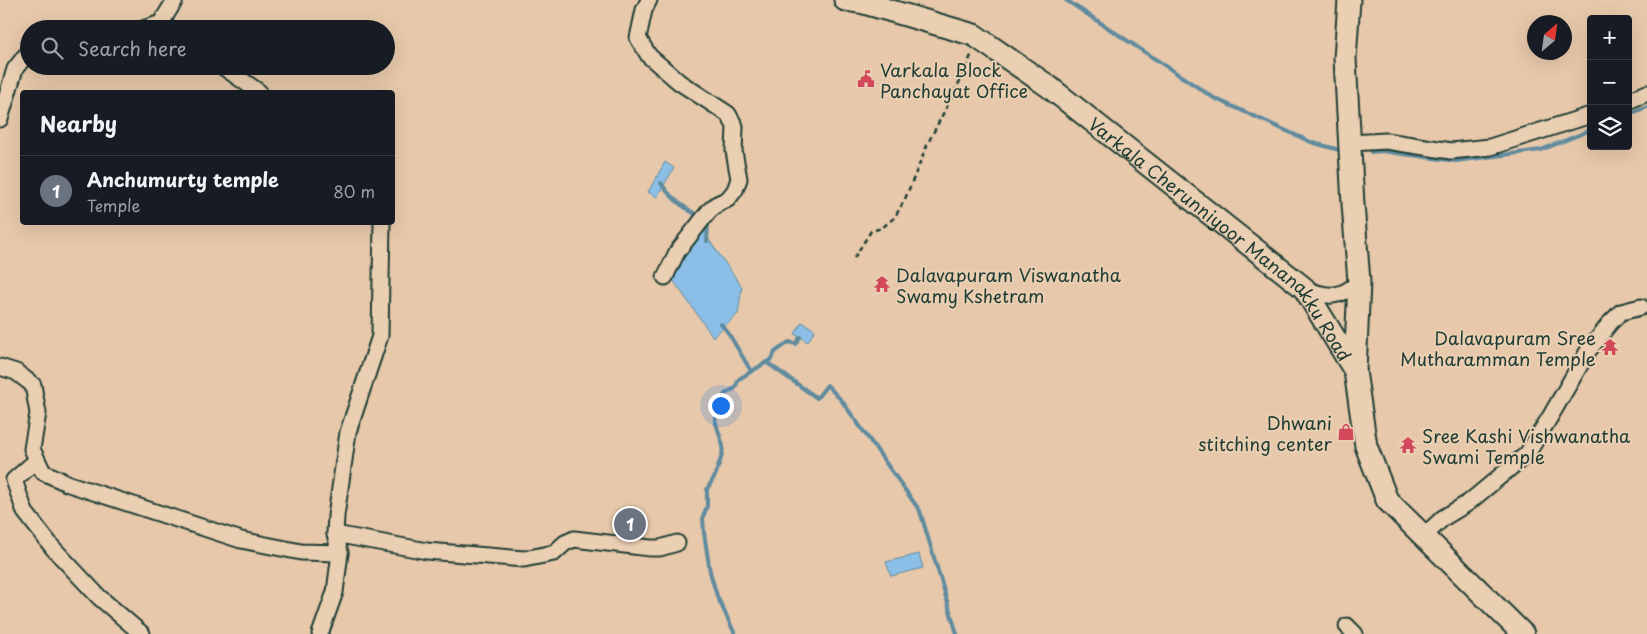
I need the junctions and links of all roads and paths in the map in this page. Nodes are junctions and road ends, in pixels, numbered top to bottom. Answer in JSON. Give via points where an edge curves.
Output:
{"nodes":[{"id":1,"x":175,"y":0,"type":"edge"},
{"id":2,"x":649,"y":0,"type":"edge"},
{"id":3,"x":845,"y":0,"type":"edge"},
{"id":4,"x":1349,"y":0,"type":"edge"},
{"id":5,"x":167,"y":20,"type":"edge"},
{"id":6,"x":980,"y":39,"type":"junction"},
{"id":7,"x":20,"y":62,"type":"edge"},
{"id":8,"x":235,"y":75,"type":"edge"},
{"id":9,"x":256,"y":90,"type":"edge"},
{"id":10,"x":1647,"y":93,"type":"edge"},
{"id":11,"x":1632,"y":99,"type":"edge"},
{"id":12,"x":1587,"y":116,"type":"edge"},
{"id":13,"x":0,"y":119,"type":"edge"},
{"id":14,"x":1350,"y":143,"type":"junction"},
{"id":15,"x":382,"y":225,"type":"edge"},
{"id":16,"x":854,"y":258,"type":"dead end"},
{"id":17,"x":665,"y":277,"type":"dead end"},
{"id":18,"x":1359,"y":282,"type":"junction"},
{"id":19,"x":1304,"y":288,"type":"junction"},
{"id":20,"x":1641,"y":307,"type":"dead end"},
{"id":21,"x":0,"y":367,"type":"edge"},
{"id":22,"x":1355,"y":371,"type":"junction"},
{"id":23,"x":37,"y":460,"type":"junction"},
{"id":24,"x":335,"y":534,"type":"junction"},
{"id":25,"x":1424,"y":536,"type":"junction"},
{"id":26,"x":677,"y":543,"type":"dead end"},
{"id":27,"x":340,"y":553,"type":"junction"},
{"id":28,"x":142,"y":634,"type":"edge"},
{"id":29,"x":320,"y":634,"type":"edge"},
{"id":30,"x":1523,"y":634,"type":"edge"}],
"edges":[{"from":1,"to":5,"type":"street"},
{"from":2,"to":17,"type":"street","via":[[638,38],[649,56],[679,82],[728,114],[735,126],[734,151],[739,179],[728,199],[708,212],[677,252]]},
{"from":3,"to":6,"type":"main road","name":"Varkala Cherunniyoor Mananakku Road"},
{"from":4,"to":14,"type":"main road","via":[[1346,59]]},
{"from":6,"to":16,"type":"path","via":[[895,217],[871,232]]},
{"from":6,"to":19,"type":"main road","name":"Varkala Cherunniyoor Mananakku Road","via":[[1048,86]]},
{"from":7,"to":13,"type":"street","via":[[15,69]]},
{"from":8,"to":9,"type":"street"},
{"from":10,"to":11,"type":"street"},
{"from":12,"to":14,"type":"street","via":[[1490,147],[1451,151],[1386,141]]},
{"from":14,"to":18,"type":"main road"},
{"from":15,"to":24,"type":"street","via":[[380,336],[348,432]]},
{"from":18,"to":19,"type":"street","via":[[1343,294],[1329,296]]},
{"from":18,"to":22,"type":"main road"},
{"from":19,"to":22,"type":"main road","name":"Varkala Cherunniyoor Mananakku Road"},
{"from":20,"to":25,"type":"street","via":[[1621,312],[1588,351],[1527,454]]},
{"from":21,"to":23,"type":"street","via":[[16,372],[33,385],[38,413],[32,448]]},
{"from":22,"to":25,"type":"main road","name":"Varkala Cherunniyoor Mananakku Road","via":[[1366,446],[1387,500]]},
{"from":23,"to":27,"type":"street","via":[[43,472],[69,484],[241,540],[301,552]]},
{"from":23,"to":28,"type":"street","via":[[14,480],[25,512],[53,548],[99,597]]},
{"from":24,"to":26,"type":"street","via":[[427,551],[524,559],[554,554],[574,539],[650,548]]},
{"from":24,"to":27,"type":"street"},
{"from":25,"to":30,"type":"main road","name":"Varkala Cherunniyoor Mananakku Road"},
{"from":27,"to":29,"type":"street","via":[[334,592]]}]}
